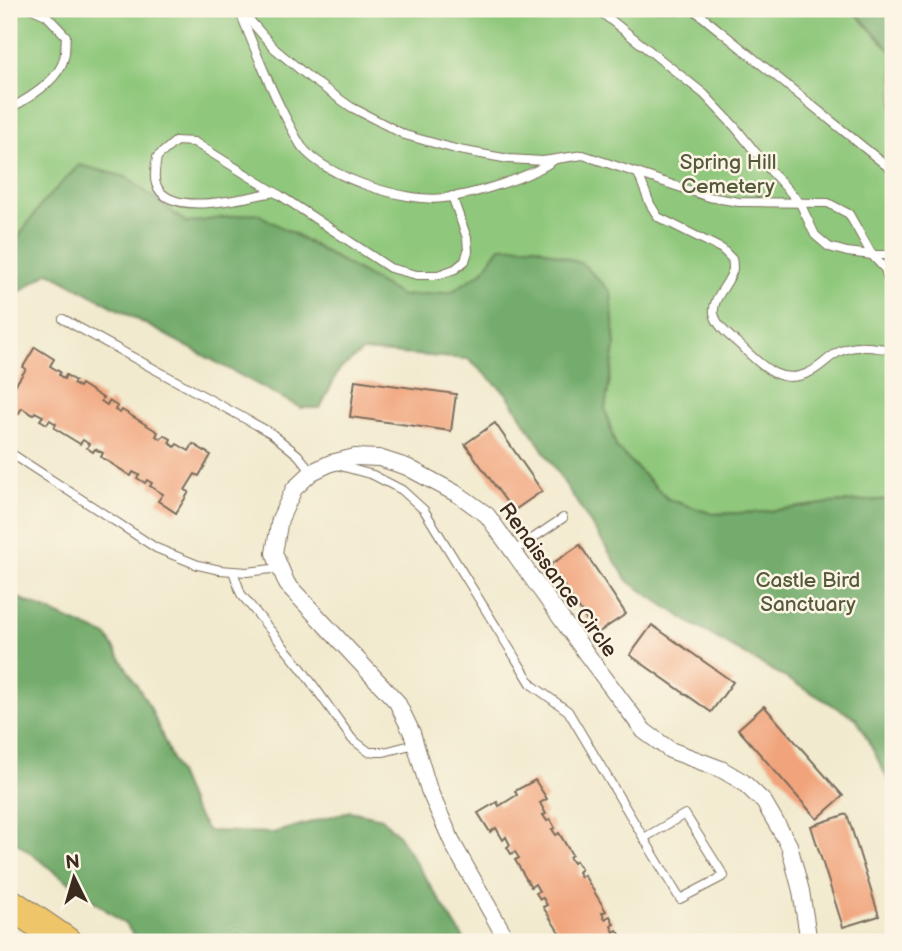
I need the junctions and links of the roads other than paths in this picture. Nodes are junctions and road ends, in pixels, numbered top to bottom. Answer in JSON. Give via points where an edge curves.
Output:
{"nodes":[{"id":1,"x":32,"y":9,"type":"edge"},
{"id":2,"x":240,"y":9,"type":"edge"},
{"id":3,"x":597,"y":9,"type":"edge"},
{"id":4,"x":693,"y":9,"type":"edge"},
{"id":5,"x":9,"y":109,"type":"edge"},
{"id":6,"x":555,"y":159,"type":"junction"},
{"id":7,"x":893,"y":170,"type":"edge"},
{"id":8,"x":638,"y":173,"type":"junction"},
{"id":9,"x":275,"y":192,"type":"junction"},
{"id":10,"x":452,"y":196,"type":"junction"},
{"id":11,"x":800,"y":203,"type":"junction"},
{"id":12,"x":872,"y":255,"type":"junction"},
{"id":13,"x":893,"y":255,"type":"edge"},
{"id":14,"x":893,"y":297,"type":"edge"},
{"id":15,"x":893,"y":313,"type":"edge"},
{"id":16,"x":63,"y":319,"type":"dead end"},
{"id":17,"x":893,"y":341,"type":"edge"},
{"id":18,"x":893,"y":349,"type":"edge"},
{"id":19,"x":10,"y":456,"type":"edge"},
{"id":20,"x":331,"y":463,"type":"junction"},
{"id":21,"x":312,"y":472,"type":"junction"},
{"id":22,"x":563,"y":518,"type":"dead end"},
{"id":23,"x":514,"y":551,"type":"junction"},
{"id":24,"x":280,"y":568,"type":"junction"},
{"id":25,"x":233,"y":571,"type":"junction"},
{"id":26,"x":415,"y":744,"type":"junction"},
{"id":27,"x":644,"y":838,"type":"junction"},
{"id":28,"x":9,"y":903,"type":"edge"},
{"id":29,"x":66,"y":942,"type":"edge"},
{"id":30,"x":508,"y":942,"type":"edge"},
{"id":31,"x":807,"y":942,"type":"edge"}],
"edges":[{"from":1,"to":5,"type":"lane","via":[[46,15],[66,36],[64,61],[50,82]]},
{"from":2,"to":6,"type":"lane","via":[[275,49],[310,78],[351,107],[405,135],[509,159]]},
{"from":2,"to":10,"type":"lane","via":[[273,94],[303,148],[323,165],[357,182],[404,196]]},
{"from":3,"to":11,"type":"lane","via":[[704,94]]},
{"from":4,"to":7,"type":"lane"},
{"from":6,"to":8,"type":"lane","via":[[583,155]]},
{"from":6,"to":10,"type":"lane","via":[[542,169]]},
{"from":8,"to":11,"type":"lane","via":[[709,197]]},
{"from":8,"to":18,"type":"lane","via":[[658,218],[733,259],[733,271],[714,314],[757,361],[778,376],[810,372],[841,351],[860,346]]},
{"from":9,"to":9,"type":"lane","via":[[194,142],[176,141],[157,157],[156,184],[173,200],[211,204]]},
{"from":9,"to":10,"type":"lane","via":[[390,268],[417,275],[438,275],[465,261],[467,238]]},
{"from":11,"to":12,"type":"lane","via":[[815,235],[829,247]]},
{"from":11,"to":12,"type":"lane","via":[[828,203],[849,214]]},
{"from":12,"to":13,"type":"lane"},
{"from":12,"to":14,"type":"lane","via":[[885,269]]},
{"from":15,"to":17,"type":"lane","via":[[889,333]]},
{"from":16,"to":21,"type":"lane","via":[[271,433]]},
{"from":19,"to":25,"type":"lane","via":[[156,548],[198,565]]},
{"from":20,"to":21,"type":"street","name":"Renaissance Circle"},
{"from":20,"to":23,"type":"street","name":"Renaissance Circle","via":[[379,458],[407,467],[487,515]]},
{"from":20,"to":27,"type":"lane","via":[[373,475],[402,490],[424,510],[532,685],[568,711]]},
{"from":21,"to":24,"type":"street","name":"Renaissance Circle","via":[[294,489],[280,519],[274,553]]},
{"from":22,"to":23,"type":"lane"},
{"from":23,"to":31,"type":"street","name":"Renaissance Circle","via":[[644,731],[670,750],[722,769],[764,802],[789,845]]},
{"from":24,"to":25,"type":"lane"},
{"from":24,"to":26,"type":"street","name":"Renaissance Circle","via":[[287,584],[397,702]]},
{"from":25,"to":26,"type":"lane","via":[[240,594],[352,739],[369,752]]},
{"from":26,"to":30,"type":"street","name":"Renaissance Circle","via":[[454,846]]},
{"from":27,"to":27,"type":"lane","via":[[680,899],[724,876],[685,814]]},
{"from":28,"to":29,"type":"highway"}]}
